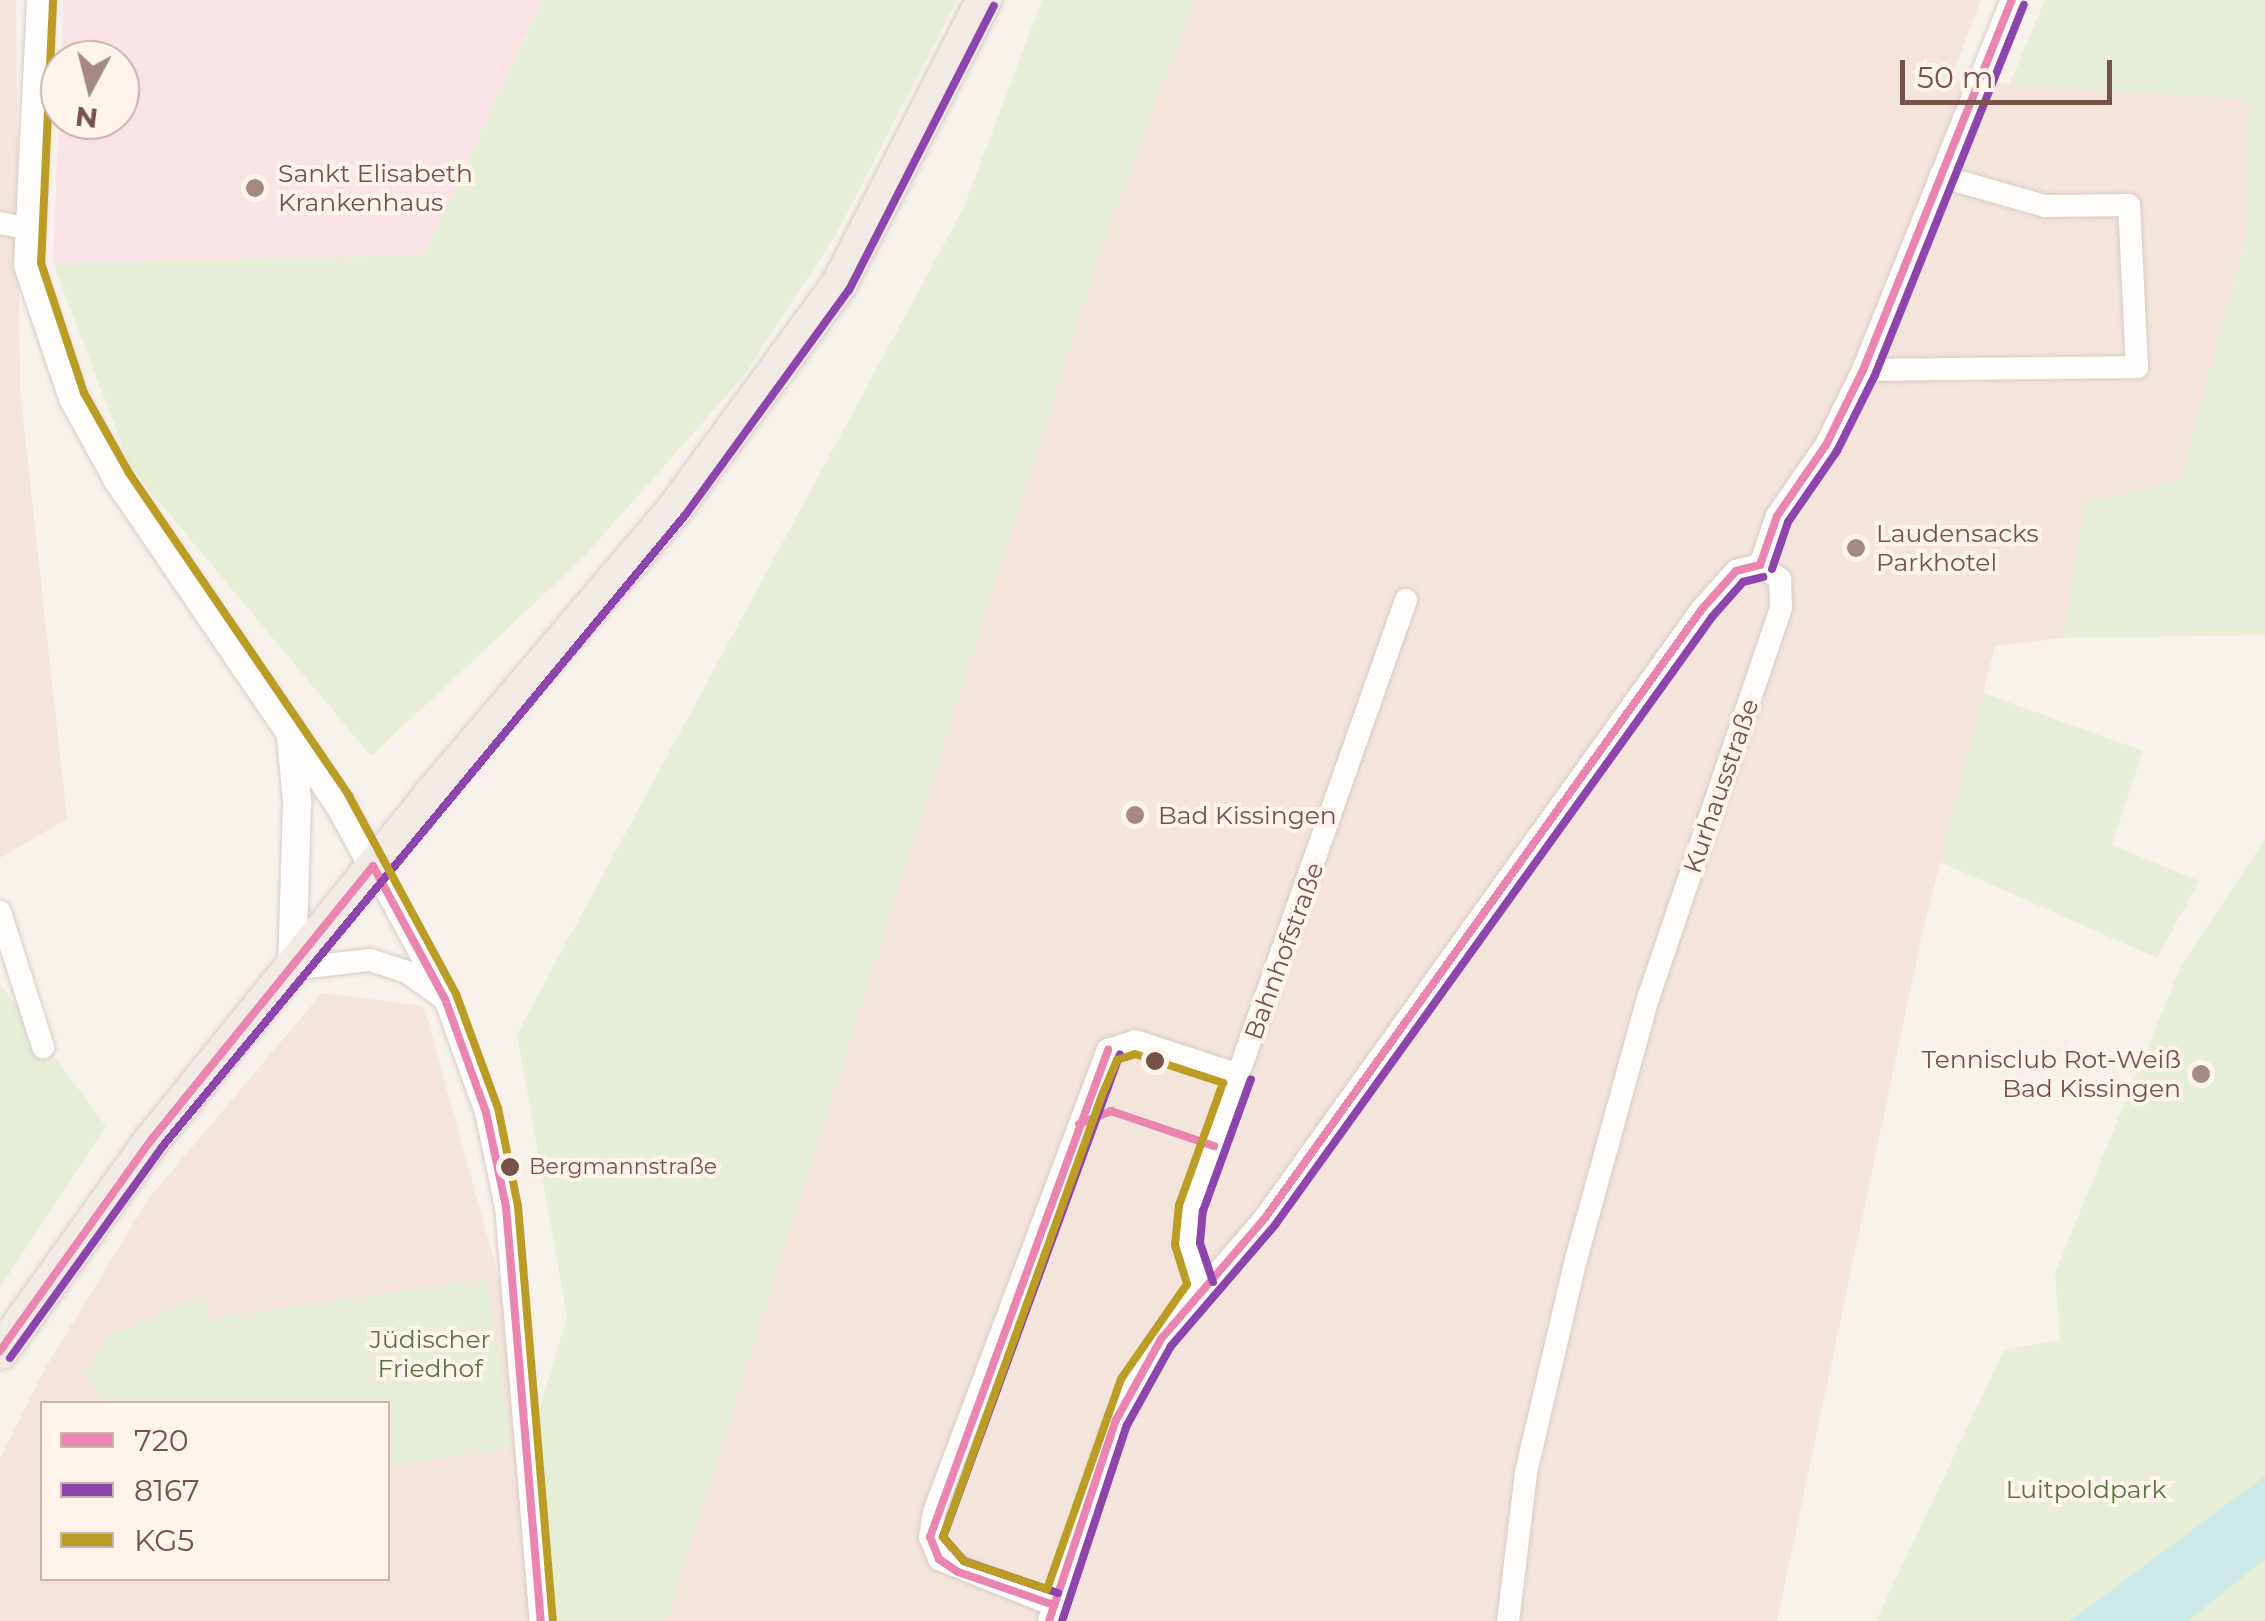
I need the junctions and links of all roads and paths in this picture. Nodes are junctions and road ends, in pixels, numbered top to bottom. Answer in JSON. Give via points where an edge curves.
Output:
{"nodes":[{"id":1,"x":40,"y":0,"type":"edge"},
{"id":2,"x":983,"y":0,"type":"edge"},
{"id":3,"x":2012,"y":0,"type":"edge"},
{"id":4,"x":1940,"y":176,"type":"junction"},
{"id":5,"x":13,"y":225,"type":"edge"},
{"id":6,"x":1864,"y":370,"type":"junction"},
{"id":7,"x":1760,"y":564,"type":"junction"},
{"id":8,"x":1406,"y":600,"type":"dead end"},
{"id":9,"x":290,"y":737,"type":"junction"},
{"id":10,"x":373,"y":866,"type":"junction"},
{"id":11,"x":0,"y":912,"type":"edge"},
{"id":12,"x":292,"y":969,"type":"junction"},
{"id":13,"x":445,"y":999,"type":"junction"},
{"id":14,"x":43,"y":1048,"type":"dead end"},
{"id":15,"x":1239,"y":1075,"type":"junction"},
{"id":16,"x":1201,"y":1286,"type":"junction"},
{"id":17,"x":0,"y":1350,"type":"edge"},
{"id":18,"x":1052,"y":1613,"type":"edge"},
{"id":19,"x":541,"y":1621,"type":"edge"},
{"id":20,"x":1508,"y":1621,"type":"edge"}],
"edges":[{"from":1,"to":5,"type":"street"},
{"from":2,"to":10,"type":"main road","via":[[838,283],[676,506]]},
{"from":3,"to":4,"type":"street"},
{"from":4,"to":6,"type":"street"},
{"from":4,"to":6,"type":"street","via":[[2045,206],[2129,205],[2137,367]]},
{"from":5,"to":9,"type":"street","via":[[73,398],[118,480]]},
{"from":6,"to":7,"type":"street","via":[[1826,445],[1777,516]]},
{"from":7,"to":16,"type":"street","via":[[1736,570],[1702,609],[1265,1218]]},
{"from":7,"to":20,"type":"street","name":"Kurhausstraße","via":[[1780,580],[1782,608],[1648,998],[1581,1241],[1526,1473]]},
{"from":8,"to":15,"type":"street","name":"Bahnhofstraße"},
{"from":9,"to":10,"type":"street"},
{"from":9,"to":12,"type":"street","via":[[297,802]]},
{"from":10,"to":12,"type":"main road"},
{"from":10,"to":13,"type":"street"},
{"from":11,"to":14,"type":"street"},
{"from":12,"to":13,"type":"street","via":[[370,960],[407,972]]},
{"from":12,"to":17,"type":"main road","via":[[152,1139]]},
{"from":13,"to":19,"type":"street","via":[[486,1112],[506,1207]]},
{"from":15,"to":16,"type":"street","name":"Bahnhofstraße","via":[[1192,1208],[1187,1244]]},
{"from":15,"to":18,"type":"street","via":[[1135,1041],[1108,1050],[930,1537],[939,1559],[958,1572]]},
{"from":16,"to":18,"type":"street","via":[[1132,1384]]}]}
